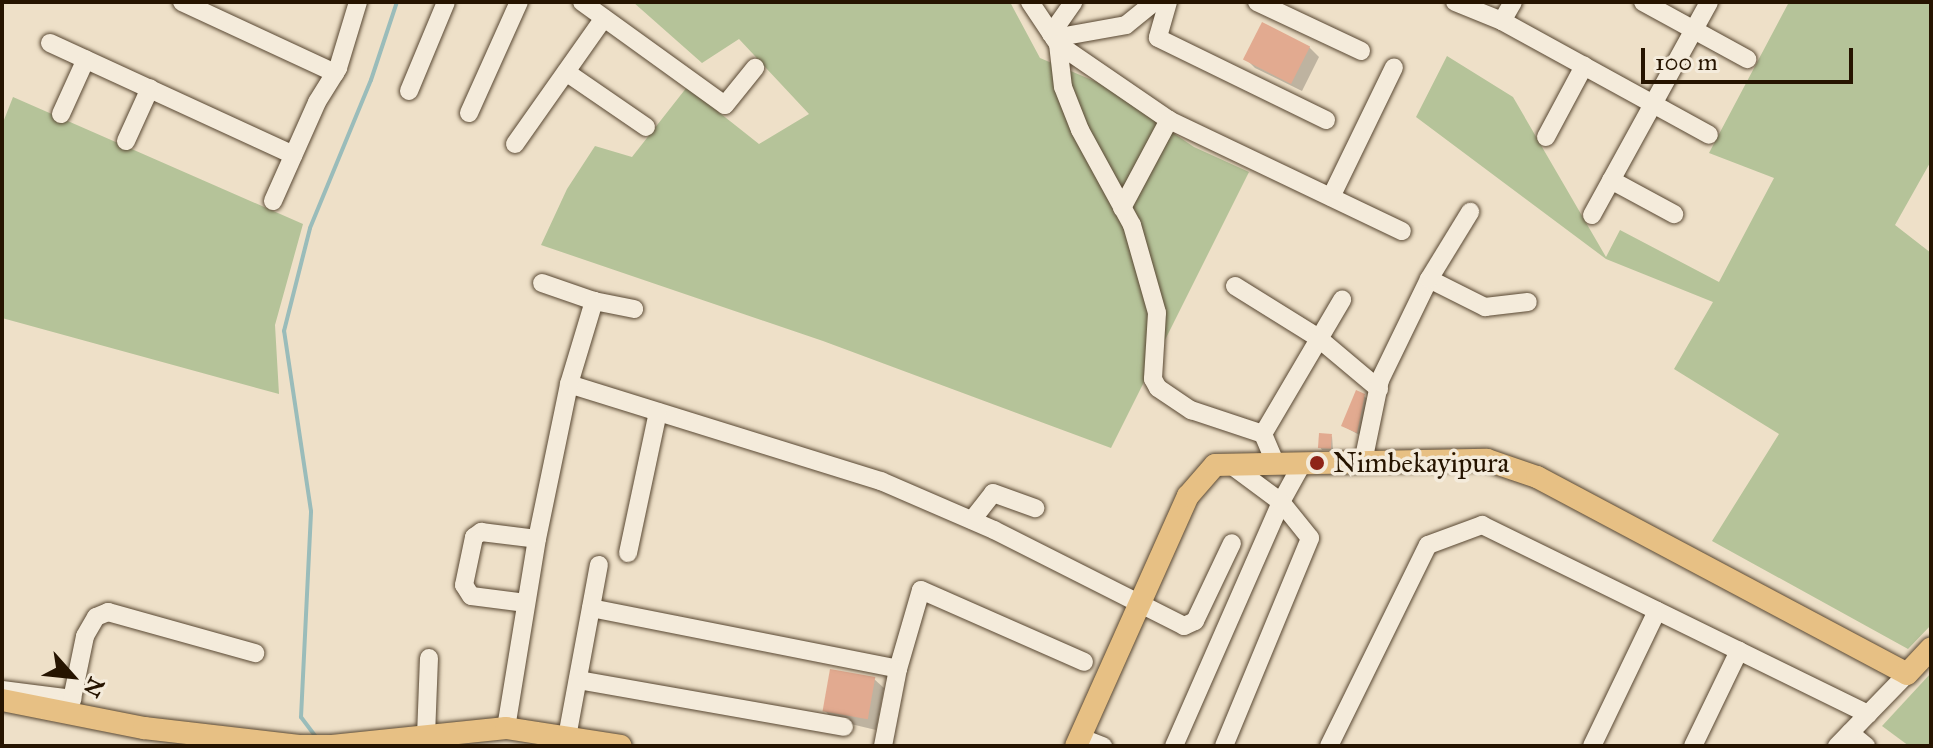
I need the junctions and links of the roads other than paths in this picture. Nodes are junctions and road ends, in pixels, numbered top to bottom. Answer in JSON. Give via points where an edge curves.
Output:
{"nodes":[{"id":1,"x":182,"y":2,"type":"edge"},
{"id":2,"x":358,"y":2,"type":"edge"},
{"id":3,"x":446,"y":2,"type":"edge"},
{"id":4,"x":519,"y":2,"type":"edge"},
{"id":5,"x":582,"y":2,"type":"edge"},
{"id":6,"x":1030,"y":2,"type":"edge"},
{"id":7,"x":1073,"y":2,"type":"edge"},
{"id":8,"x":1154,"y":2,"type":"edge"},
{"id":9,"x":1168,"y":2,"type":"edge"},
{"id":10,"x":1257,"y":2,"type":"edge"},
{"id":11,"x":1455,"y":2,"type":"edge"},
{"id":12,"x":1513,"y":2,"type":"edge"},
{"id":13,"x":1643,"y":2,"type":"edge"},
{"id":14,"x":1709,"y":2,"type":"edge"},
{"id":15,"x":604,"y":18,"type":"junction"},
{"id":16,"x":1502,"y":21,"type":"junction"},
{"id":17,"x":1694,"y":30,"type":"junction"},
{"id":18,"x":1054,"y":39,"type":"junction"},
{"id":19,"x":50,"y":43,"type":"dead end"},
{"id":20,"x":1361,"y":51,"type":"dead end"},
{"id":21,"x":86,"y":59,"type":"junction"},
{"id":22,"x":1747,"y":59,"type":"dead end"},
{"id":23,"x":1584,"y":66,"type":"junction"},
{"id":24,"x":1394,"y":67,"type":"dead end"},
{"id":25,"x":755,"y":68,"type":"dead end"},
{"id":26,"x":566,"y":72,"type":"junction"},
{"id":27,"x":335,"y":73,"type":"junction"},
{"id":28,"x":150,"y":88,"type":"junction"},
{"id":29,"x":409,"y":91,"type":"dead end"},
{"id":30,"x":1653,"y":104,"type":"junction"},
{"id":31,"x":469,"y":113,"type":"dead end"},
{"id":32,"x":61,"y":114,"type":"dead end"},
{"id":33,"x":1169,"y":120,"type":"junction"},
{"id":34,"x":1326,"y":120,"type":"dead end"},
{"id":35,"x":646,"y":127,"type":"dead end"},
{"id":36,"x":1709,"y":135,"type":"dead end"},
{"id":37,"x":1546,"y":137,"type":"dead end"},
{"id":38,"x":126,"y":141,"type":"dead end"},
{"id":39,"x":515,"y":144,"type":"dead end"},
{"id":40,"x":293,"y":155,"type":"junction"},
{"id":41,"x":1611,"y":180,"type":"junction"},
{"id":42,"x":1331,"y":197,"type":"junction"},
{"id":43,"x":273,"y":201,"type":"dead end"},
{"id":44,"x":1122,"y":208,"type":"junction"},
{"id":45,"x":1470,"y":212,"type":"dead end"},
{"id":46,"x":1674,"y":214,"type":"dead end"},
{"id":47,"x":1592,"y":215,"type":"dead end"},
{"id":48,"x":1402,"y":231,"type":"dead end"},
{"id":49,"x":1429,"y":279,"type":"junction"},
{"id":50,"x":542,"y":283,"type":"dead end"},
{"id":51,"x":1235,"y":286,"type":"dead end"},
{"id":52,"x":1342,"y":300,"type":"dead end"},
{"id":53,"x":594,"y":301,"type":"junction"},
{"id":54,"x":1528,"y":302,"type":"dead end"},
{"id":55,"x":634,"y":309,"type":"dead end"},
{"id":56,"x":1317,"y":337,"type":"junction"},
{"id":57,"x":569,"y":384,"type":"junction"},
{"id":58,"x":1379,"y":389,"type":"junction"},
{"id":59,"x":658,"y":412,"type":"junction"},
{"id":60,"x":1263,"y":434,"type":"junction"},
{"id":61,"x":1363,"y":462,"type":"junction"},
{"id":62,"x":1276,"y":464,"type":"junction"},
{"id":63,"x":1302,"y":464,"type":"junction"},
{"id":64,"x":1231,"y":465,"type":"junction"},
{"id":65,"x":1281,"y":502,"type":"junction"},
{"id":66,"x":1035,"y":508,"type":"dead end"},
{"id":67,"x":972,"y":520,"type":"junction"},
{"id":68,"x":537,"y":539,"type":"junction"},
{"id":69,"x":1232,"y":543,"type":"dead end"},
{"id":70,"x":628,"y":553,"type":"dead end"},
{"id":71,"x":599,"y":565,"type":"dead end"},
{"id":72,"x":526,"y":603,"type":"junction"},
{"id":73,"x":1138,"y":604,"type":"junction"},
{"id":74,"x":591,"y":608,"type":"junction"},
{"id":75,"x":1657,"y":611,"type":"junction"},
{"id":76,"x":1931,"y":648,"type":"edge"},
{"id":77,"x":1739,"y":651,"type":"junction"},
{"id":78,"x":255,"y":653,"type":"dead end"},
{"id":79,"x":429,"y":658,"type":"dead end"},
{"id":80,"x":1084,"y":662,"type":"dead end"},
{"id":81,"x":898,"y":669,"type":"junction"},
{"id":82,"x":1907,"y":674,"type":"junction"},
{"id":83,"x":578,"y":680,"type":"junction"},
{"id":84,"x":2,"y":690,"type":"edge"},
{"id":85,"x":2,"y":700,"type":"edge"},
{"id":86,"x":1868,"y":714,"type":"junction"},
{"id":87,"x":844,"y":727,"type":"dead end"},
{"id":88,"x":506,"y":728,"type":"junction"},
{"id":89,"x":426,"y":736,"type":"junction"},
{"id":90,"x":567,"y":737,"type":"junction"},
{"id":91,"x":1843,"y":740,"type":"edge"},
{"id":92,"x":236,"y":742,"type":"edge"},
{"id":93,"x":1078,"y":742,"type":"edge"},
{"id":94,"x":299,"y":746,"type":"edge"},
{"id":95,"x":332,"y":746,"type":"edge"},
{"id":96,"x":621,"y":746,"type":"edge"},
{"id":97,"x":883,"y":746,"type":"edge"},
{"id":98,"x":1103,"y":746,"type":"edge"},
{"id":99,"x":1174,"y":746,"type":"edge"},
{"id":100,"x":1224,"y":746,"type":"edge"},
{"id":101,"x":1329,"y":746,"type":"edge"},
{"id":102,"x":1592,"y":746,"type":"edge"},
{"id":103,"x":1693,"y":746,"type":"edge"},
{"id":104,"x":1866,"y":746,"type":"edge"}],
"edges":[{"from":1,"to":27,"type":"street"},
{"from":2,"to":27,"type":"street"},
{"from":3,"to":29,"type":"street"},
{"from":4,"to":31,"type":"street"},
{"from":5,"to":15,"type":"street"},
{"from":6,"to":18,"type":"street"},
{"from":7,"to":18,"type":"street"},
{"from":8,"to":18,"type":"street","via":[[1126,25]]},
{"from":9,"to":34,"type":"street","via":[[1158,38]]},
{"from":10,"to":20,"type":"street"},
{"from":11,"to":16,"type":"street"},
{"from":12,"to":16,"type":"street"},
{"from":13,"to":17,"type":"street"},
{"from":14,"to":17,"type":"street"},
{"from":15,"to":25,"type":"street","via":[[725,105]]},
{"from":15,"to":26,"type":"street"},
{"from":16,"to":23,"type":"street"},
{"from":17,"to":22,"type":"street"},
{"from":17,"to":30,"type":"street"},
{"from":18,"to":33,"type":"street"},
{"from":18,"to":44,"type":"street","via":[[1063,87],[1080,130]]},
{"from":19,"to":21,"type":"street"},
{"from":21,"to":28,"type":"street"},
{"from":21,"to":32,"type":"street"},
{"from":23,"to":30,"type":"street"},
{"from":23,"to":37,"type":"street"},
{"from":24,"to":42,"type":"street"},
{"from":26,"to":35,"type":"street"},
{"from":26,"to":39,"type":"street"},
{"from":27,"to":40,"type":"street"},
{"from":28,"to":38,"type":"street"},
{"from":28,"to":40,"type":"street"},
{"from":30,"to":36,"type":"street"},
{"from":30,"to":41,"type":"street"},
{"from":33,"to":42,"type":"street"},
{"from":33,"to":44,"type":"street"},
{"from":40,"to":43,"type":"street"},
{"from":41,"to":46,"type":"street"},
{"from":41,"to":47,"type":"street"},
{"from":42,"to":48,"type":"street"},
{"from":44,"to":60,"type":"street","via":[[1132,225],[1157,313],[1153,379],[1158,388],[1191,410]]},
{"from":45,"to":49,"type":"street"},
{"from":49,"to":54,"type":"street","via":[[1485,307]]},
{"from":49,"to":58,"type":"street"},
{"from":50,"to":53,"type":"street"},
{"from":51,"to":56,"type":"street"},
{"from":52,"to":56,"type":"street"},
{"from":53,"to":55,"type":"street"},
{"from":53,"to":57,"type":"street"},
{"from":56,"to":58,"type":"street"},
{"from":56,"to":60,"type":"street"},
{"from":57,"to":59,"type":"street"},
{"from":57,"to":68,"type":"street"},
{"from":58,"to":61,"type":"street"},
{"from":59,"to":67,"type":"street","via":[[881,481]]},
{"from":59,"to":70,"type":"street"},
{"from":60,"to":62,"type":"street"},
{"from":61,"to":63,"type":"main road"},
{"from":61,"to":82,"type":"main road","via":[[1487,460],[1537,477]]},
{"from":62,"to":63,"type":"main road"},
{"from":62,"to":64,"type":"main road"},
{"from":63,"to":65,"type":"street"},
{"from":64,"to":65,"type":"street"},
{"from":64,"to":73,"type":"main road","via":[[1215,465],[1188,496]]},
{"from":65,"to":99,"type":"street"},
{"from":65,"to":100,"type":"street","via":[[1310,538]]},
{"from":66,"to":67,"type":"street","via":[[993,493]]},
{"from":67,"to":73,"type":"street"},
{"from":68,"to":72,"type":"street"},
{"from":68,"to":72,"type":"street","via":[[481,532],[474,537],[464,585],[471,596]]},
{"from":69,"to":73,"type":"street","via":[[1189,625]]},
{"from":71,"to":74,"type":"street"},
{"from":72,"to":88,"type":"street"},
{"from":73,"to":93,"type":"main road"},
{"from":74,"to":81,"type":"street"},
{"from":74,"to":83,"type":"street"},
{"from":75,"to":77,"type":"street"},
{"from":75,"to":101,"type":"street","via":[[1482,525],[1428,545]]},
{"from":75,"to":102,"type":"street"},
{"from":76,"to":82,"type":"main road"},
{"from":77,"to":86,"type":"street"},
{"from":77,"to":103,"type":"street"},
{"from":78,"to":84,"type":"street","via":[[108,612],[96,617],[85,636],[72,699]]},
{"from":79,"to":89,"type":"street"},
{"from":80,"to":81,"type":"street","via":[[921,590]]},
{"from":81,"to":97,"type":"street"},
{"from":82,"to":86,"type":"street"},
{"from":83,"to":87,"type":"street"},
{"from":83,"to":90,"type":"street"},
{"from":85,"to":92,"type":"main road"},
{"from":86,"to":91,"type":"street"},
{"from":88,"to":89,"type":"main road"},
{"from":88,"to":90,"type":"main road"},
{"from":89,"to":95,"type":"main road"},
{"from":90,"to":96,"type":"main road"},
{"from":91,"to":104,"type":"street"},
{"from":92,"to":94,"type":"main road"},
{"from":93,"to":98,"type":"street"},
{"from":94,"to":95,"type":"main road"}]}
